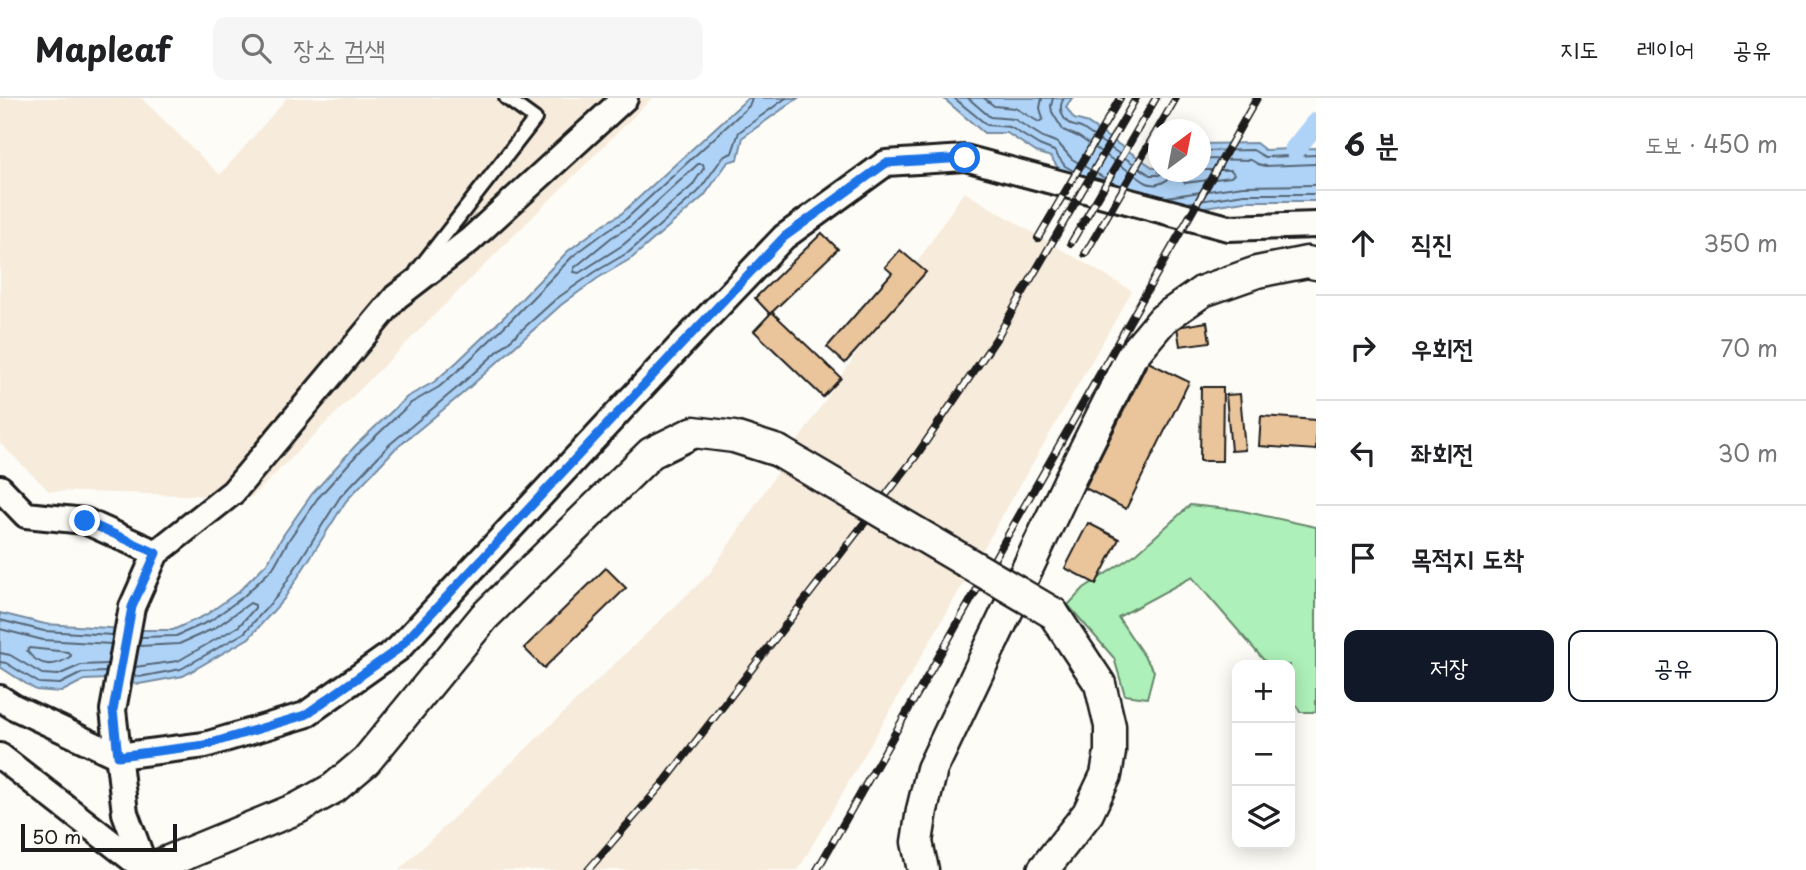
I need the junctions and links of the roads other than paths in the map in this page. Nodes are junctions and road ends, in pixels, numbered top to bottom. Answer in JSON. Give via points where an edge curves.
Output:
{"nodes":[{"id":1,"x":506,"y":98,"type":"edge"},
{"id":2,"x":625,"y":98,"type":"edge"},
{"id":3,"x":1316,"y":225,"type":"edge"},
{"id":4,"x":1316,"y":264,"type":"edge"},
{"id":5,"x":396,"y":297,"type":"junction"},
{"id":6,"x":0,"y":488,"type":"edge"},
{"id":7,"x":156,"y":553,"type":"junction"},
{"id":8,"x":0,"y":698,"type":"edge"},
{"id":9,"x":0,"y":756,"type":"edge"},
{"id":10,"x":118,"y":756,"type":"junction"},
{"id":11,"x":158,"y":868,"type":"edge"},
{"id":12,"x":923,"y":870,"type":"edge"},
{"id":13,"x":1044,"y":870,"type":"edge"}],
"edges":[{"from":1,"to":5,"type":"lane","via":[[534,119]]},
{"from":2,"to":5,"type":"street","via":[[471,240]]},
{"from":3,"to":10,"type":"street","via":[[1227,228],[965,158],[886,163],[784,237],[398,649],[305,715],[205,745]]},
{"from":4,"to":12,"type":"street","via":[[1257,272],[1203,291],[1163,318],[1131,357],[932,769],[917,842]]},
{"from":5,"to":7,"type":"street","via":[[233,492]]},
{"from":6,"to":7,"type":"street","via":[[26,515],[85,521]]},
{"from":7,"to":10,"type":"street","via":[[132,607],[113,710]]},
{"from":8,"to":10,"type":"street"},
{"from":9,"to":11,"type":"street"},
{"from":10,"to":11,"type":"street","via":[[125,813]]},
{"from":11,"to":13,"type":"street","bridge":true,"via":[[334,788],[366,761],[484,617],[651,453],[694,432],[734,437],[778,451],[1053,612],[1100,684],[1111,752],[1088,813]]}]}
